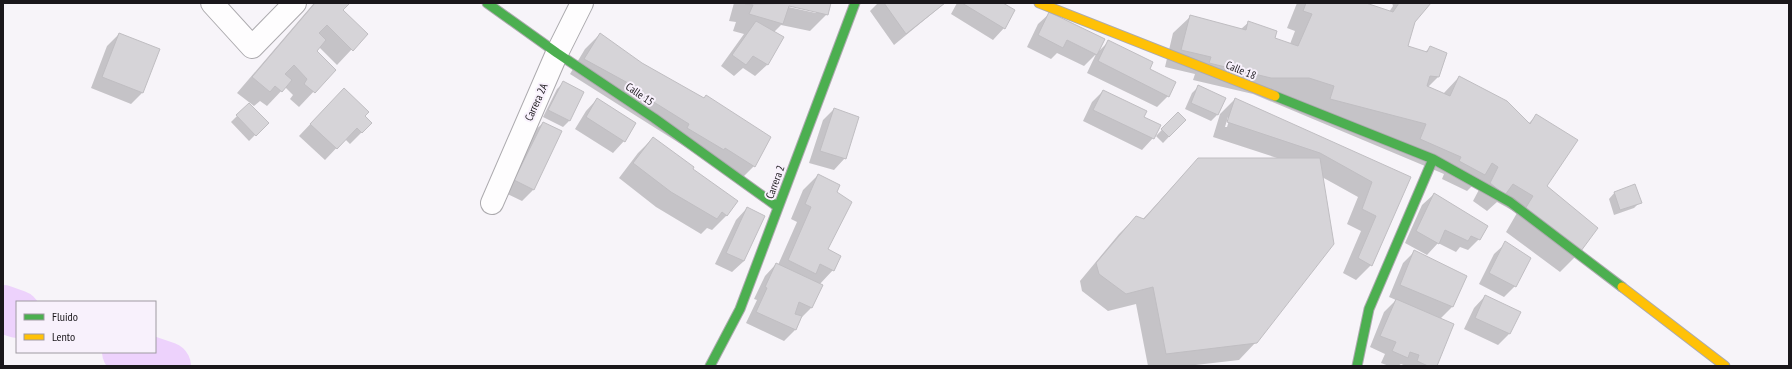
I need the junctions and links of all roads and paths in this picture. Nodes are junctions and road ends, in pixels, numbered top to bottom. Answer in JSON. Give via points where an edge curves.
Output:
{"nodes":[{"id":1,"x":212,"y":3,"type":"edge"},
{"id":2,"x":294,"y":3,"type":"edge"},
{"id":3,"x":487,"y":3,"type":"edge"},
{"id":4,"x":582,"y":3,"type":"edge"},
{"id":5,"x":855,"y":3,"type":"edge"},
{"id":6,"x":1039,"y":3,"type":"edge"},
{"id":7,"x":557,"y":54,"type":"junction"},
{"id":8,"x":1433,"y":159,"type":"junction"},
{"id":9,"x":492,"y":203,"type":"dead end"},
{"id":10,"x":778,"y":207,"type":"junction"},
{"id":11,"x":710,"y":366,"type":"edge"},
{"id":12,"x":1357,"y":366,"type":"edge"},
{"id":13,"x":1726,"y":366,"type":"edge"}],
"edges":[{"from":1,"to":2,"type":"street","via":[[252,47]]},
{"from":3,"to":7,"type":"street","name":"Calle 15"},
{"from":4,"to":7,"type":"street","name":"Carrera 2A"},
{"from":5,"to":10,"type":"street","name":"Carrera 2"},
{"from":6,"to":8,"type":"street","name":"Calle 18"},
{"from":7,"to":9,"type":"street","name":"Carrera 2A"},
{"from":7,"to":10,"type":"street","name":"Calle 15","via":[[654,118]]},
{"from":8,"to":12,"type":"street","via":[[1369,309]]},
{"from":8,"to":13,"type":"street","name":"Calle 18","via":[[1510,202]]},
{"from":10,"to":11,"type":"street","name":"Carrera 2","via":[[740,309]]}]}
